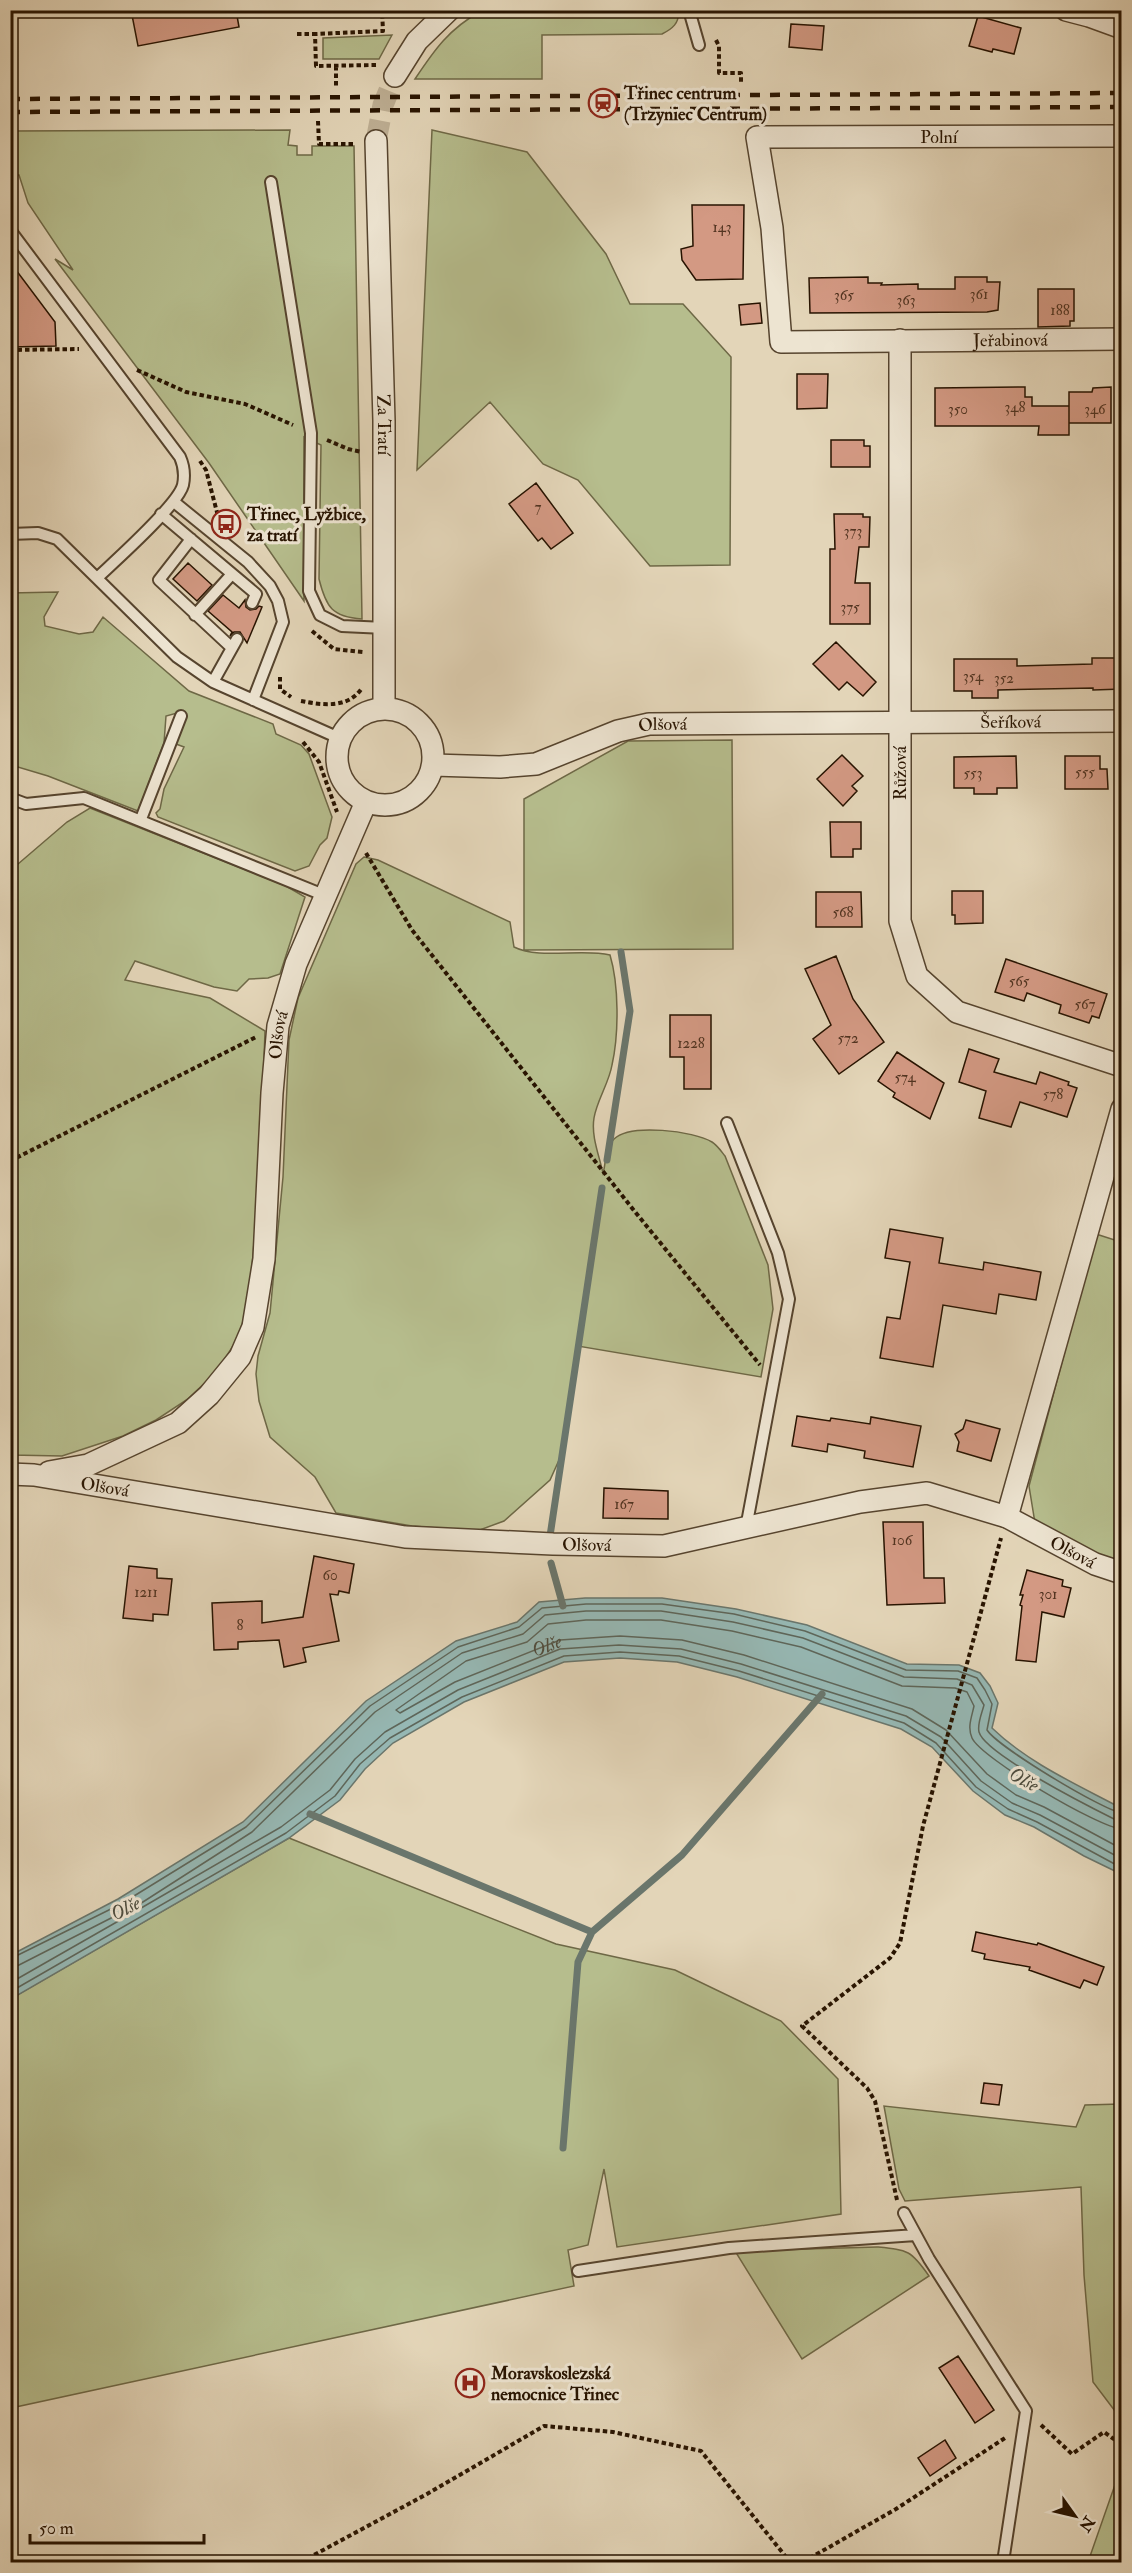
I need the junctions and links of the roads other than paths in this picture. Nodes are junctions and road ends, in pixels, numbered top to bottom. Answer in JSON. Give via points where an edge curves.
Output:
{"nodes":[{"id":1,"x":449,"y":10,"type":"edge"},
{"id":2,"x":689,"y":10,"type":"edge"},
{"id":3,"x":1066,"y":10,"type":"edge"},
{"id":4,"x":1089,"y":13,"type":"edge"},
{"id":5,"x":1122,"y":28,"type":"edge"},
{"id":6,"x":699,"y":45,"type":"dead end"},
{"id":7,"x":387,"y":71,"type":"tunnel mouth"},
{"id":8,"x":1122,"y":136,"type":"edge"},
{"id":9,"x":757,"y":137,"type":"joint"},
{"id":10,"x":370,"y":142,"type":"tunnel mouth"},
{"id":11,"x":271,"y":182,"type":"dead end"},
{"id":12,"x":10,"y":230,"type":"edge"},
{"id":13,"x":1122,"y":339,"type":"edge"},
{"id":14,"x":900,"y":340,"type":"junction"},
{"id":15,"x":174,"y":502,"type":"junction"},
{"id":16,"x":161,"y":514,"type":"junction"},
{"id":17,"x":10,"y":534,"type":"edge"},
{"id":18,"x":191,"y":539,"type":"junction"},
{"id":19,"x":232,"y":574,"type":"junction"},
{"id":20,"x":97,"y":578,"type":"junction"},
{"id":21,"x":252,"y":603,"type":"dead end"},
{"id":22,"x":195,"y":615,"type":"junction"},
{"id":23,"x":385,"y":628,"type":"junction"},
{"id":24,"x":213,"y":682,"type":"junction"},
{"id":25,"x":253,"y":700,"type":"junction"},
{"id":26,"x":384,"y":708,"type":"junction"},
{"id":27,"x":181,"y":716,"type":"dead end"},
{"id":28,"x":1122,"y":721,"type":"edge"},
{"id":29,"x":900,"y":722,"type":"junction"},
{"id":30,"x":339,"y":738,"type":"junction"},
{"id":31,"x":433,"y":765,"type":"junction"},
{"id":32,"x":10,"y":798,"type":"edge"},
{"id":33,"x":366,"y":802,"type":"junction"},
{"id":34,"x":141,"y":819,"type":"junction"},
{"id":35,"x":326,"y":896,"type":"junction"},
{"id":36,"x":1122,"y":1066,"type":"edge"},
{"id":37,"x":1122,"y":1109,"type":"edge"},
{"id":38,"x":727,"y":1123,"type":"dead end"},
{"id":39,"x":10,"y":1474,"type":"edge"},
{"id":40,"x":34,"y":1475,"type":"junction"},
{"id":41,"x":1007,"y":1517,"type":"junction"},
{"id":42,"x":746,"y":1528,"type":"junction"},
{"id":43,"x":1122,"y":1573,"type":"edge"},
{"id":44,"x":904,"y":2213,"type":"road end"},
{"id":45,"x":916,"y":2235,"type":"junction"},
{"id":46,"x":578,"y":2271,"type":"dead end"},
{"id":47,"x":1003,"y":2562,"type":"edge"}],
"edges":[{"from":1,"to":7,"type":"street"},
{"from":2,"to":6,"type":"lane"},
{"from":3,"to":4,"type":"street"},
{"from":4,"to":5,"type":"street"},
{"from":8,"to":9,"type":"street","name":"Polní"},
{"from":9,"to":14,"type":"street","name":"Jeřabinová","via":[[772,228],[781,342]]},
{"from":10,"to":23,"type":"street","name":"Za Tratí","via":[[384,421]]},
{"from":11,"to":23,"type":"lane","via":[[310,433],[309,591],[320,615],[342,626]]},
{"from":12,"to":15,"type":"lane","via":[[180,457],[183,485]]},
{"from":13,"to":14,"type":"street","name":"Jeřabinová"},
{"from":14,"to":29,"type":"street","name":"Růžová"},
{"from":15,"to":16,"type":"lane"},
{"from":15,"to":25,"type":"lane","via":[[248,562],[278,601],[283,622]]},
{"from":16,"to":18,"type":"lane"},
{"from":16,"to":20,"type":"lane"},
{"from":17,"to":20,"type":"lane","via":[[38,533],[57,539]]},
{"from":18,"to":19,"type":"lane"},
{"from":18,"to":22,"type":"lane","via":[[159,580]]},
{"from":19,"to":21,"type":"lane","via":[[256,594]]},
{"from":19,"to":22,"type":"lane"},
{"from":20,"to":24,"type":"lane","via":[[177,657]]},
{"from":22,"to":24,"type":"lane","via":[[235,643]]},
{"from":23,"to":26,"type":"street","name":"Za Tratí"},
{"from":24,"to":25,"type":"lane"},
{"from":25,"to":30,"type":"lane"},
{"from":26,"to":30,"type":"street","via":[[366,712],[350,723]]},
{"from":26,"to":31,"type":"street","via":[[405,712],[421,725],[432,743]]},
{"from":27,"to":34,"type":"lane"},
{"from":28,"to":29,"type":"street","name":"Šeříková"},
{"from":29,"to":31,"type":"street","name":"Olšová","via":[[649,724],[618,731],[536,764]]},
{"from":29,"to":36,"type":"street","name":"Růžová","via":[[900,921],[917,976],[957,1012]]},
{"from":30,"to":33,"type":"street","via":[[337,768],[343,783]]},
{"from":31,"to":33,"type":"street","via":[[416,795],[401,804],[383,806]]},
{"from":32,"to":34,"type":"lane","via":[[26,804],[84,798]]},
{"from":33,"to":35,"type":"street","name":"Olšová"},
{"from":34,"to":35,"type":"lane"},
{"from":35,"to":40,"type":"street","name":"Olšová","via":[[296,964],[278,1026],[264,1259],[253,1328],[240,1357],[209,1395],[178,1423],[88,1465]]},
{"from":37,"to":41,"type":"street"},
{"from":38,"to":42,"type":"lane","via":[[778,1253],[789,1299]]},
{"from":39,"to":40,"type":"street","name":"Olšová"},
{"from":40,"to":42,"type":"street","name":"Olšová","via":[[405,1537],[664,1546]]},
{"from":41,"to":42,"type":"street","name":"Olšová","via":[[927,1493],[860,1502]]},
{"from":41,"to":43,"type":"street","name":"Olšová","via":[[1095,1564]]},
{"from":44,"to":45,"type":"lane"},
{"from":45,"to":46,"type":"lane","via":[[729,2248]]},
{"from":45,"to":47,"type":"lane","via":[[1026,2411]]}]}
